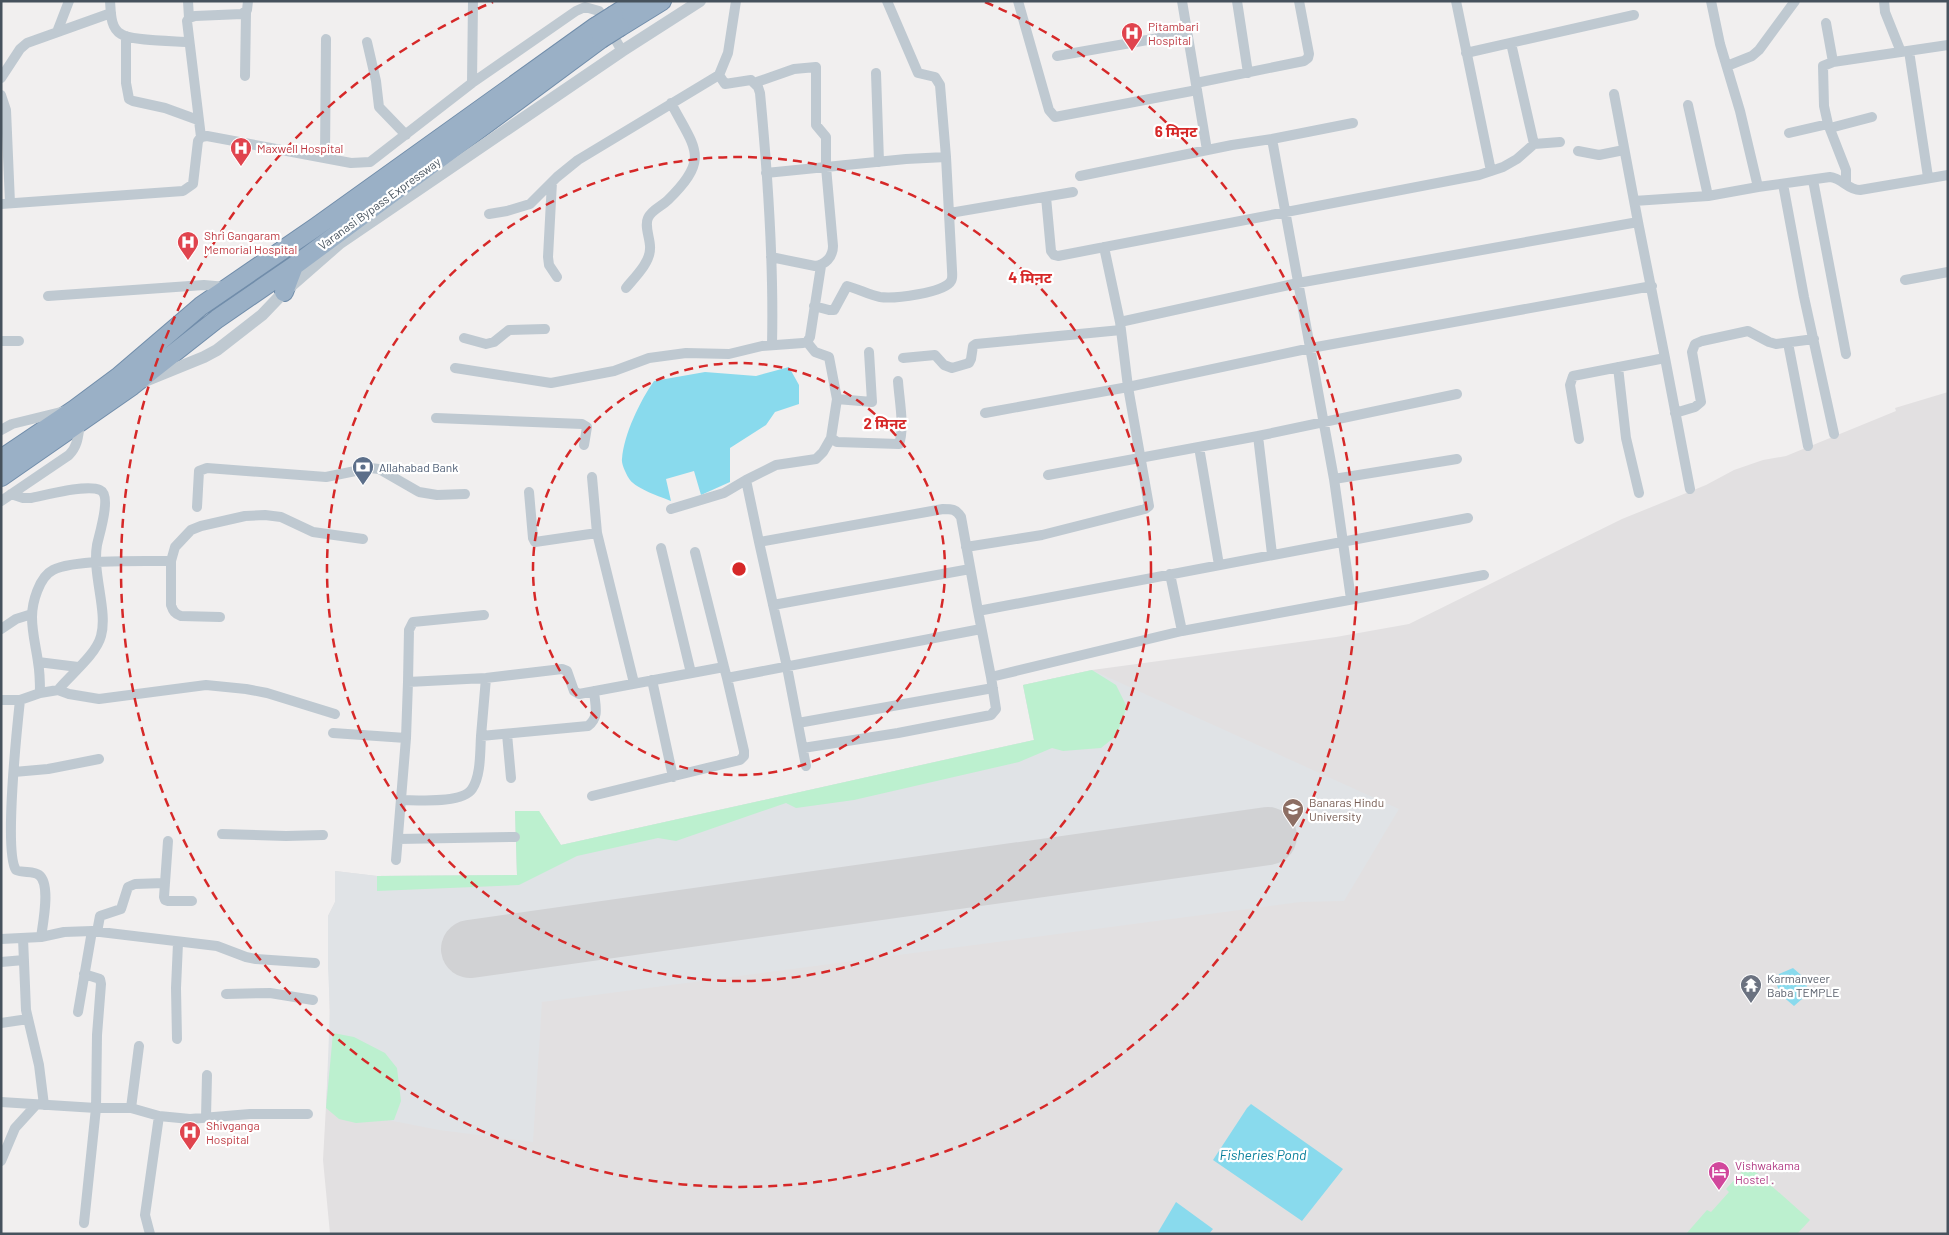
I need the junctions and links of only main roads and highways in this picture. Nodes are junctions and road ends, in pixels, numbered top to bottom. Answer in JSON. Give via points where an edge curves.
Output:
{"nodes":[{"id":1,"x":636,"y":1,"type":"edge"},
{"id":2,"x":662,"y":1,"type":"edge"},
{"id":3,"x":605,"y":20,"type":"edge"},
{"id":4,"x":294,"y":266,"type":"junction"},
{"id":5,"x":284,"y":292,"type":"road end"},
{"id":6,"x":77,"y":416,"type":"junction"},
{"id":7,"x":1,"y":459,"type":"edge"},
{"id":8,"x":1,"y":478,"type":"edge"}],
"edges":[{"from":1,"to":3,"type":"highway","name":"Varanasi Bypass Expressway"},
{"from":2,"to":3,"type":"highway","name":"Varanasi Bypass Expressway"},
{"from":3,"to":4,"type":"highway","name":"Varanasi Bypass Expressway"},
{"from":3,"to":6,"type":"highway","name":"Varanasi Bypass Expressway","via":[[201,306]]},
{"from":4,"to":5,"type":"highway"},
{"from":4,"to":6,"type":"highway","name":"Varanasi Bypass Expressway","via":[[217,319],[132,386]]},
{"from":6,"to":7,"type":"highway","name":"Varanasi Bypass Expressway"},
{"from":6,"to":8,"type":"highway","name":"Varanasi Bypass Expressway"}]}
